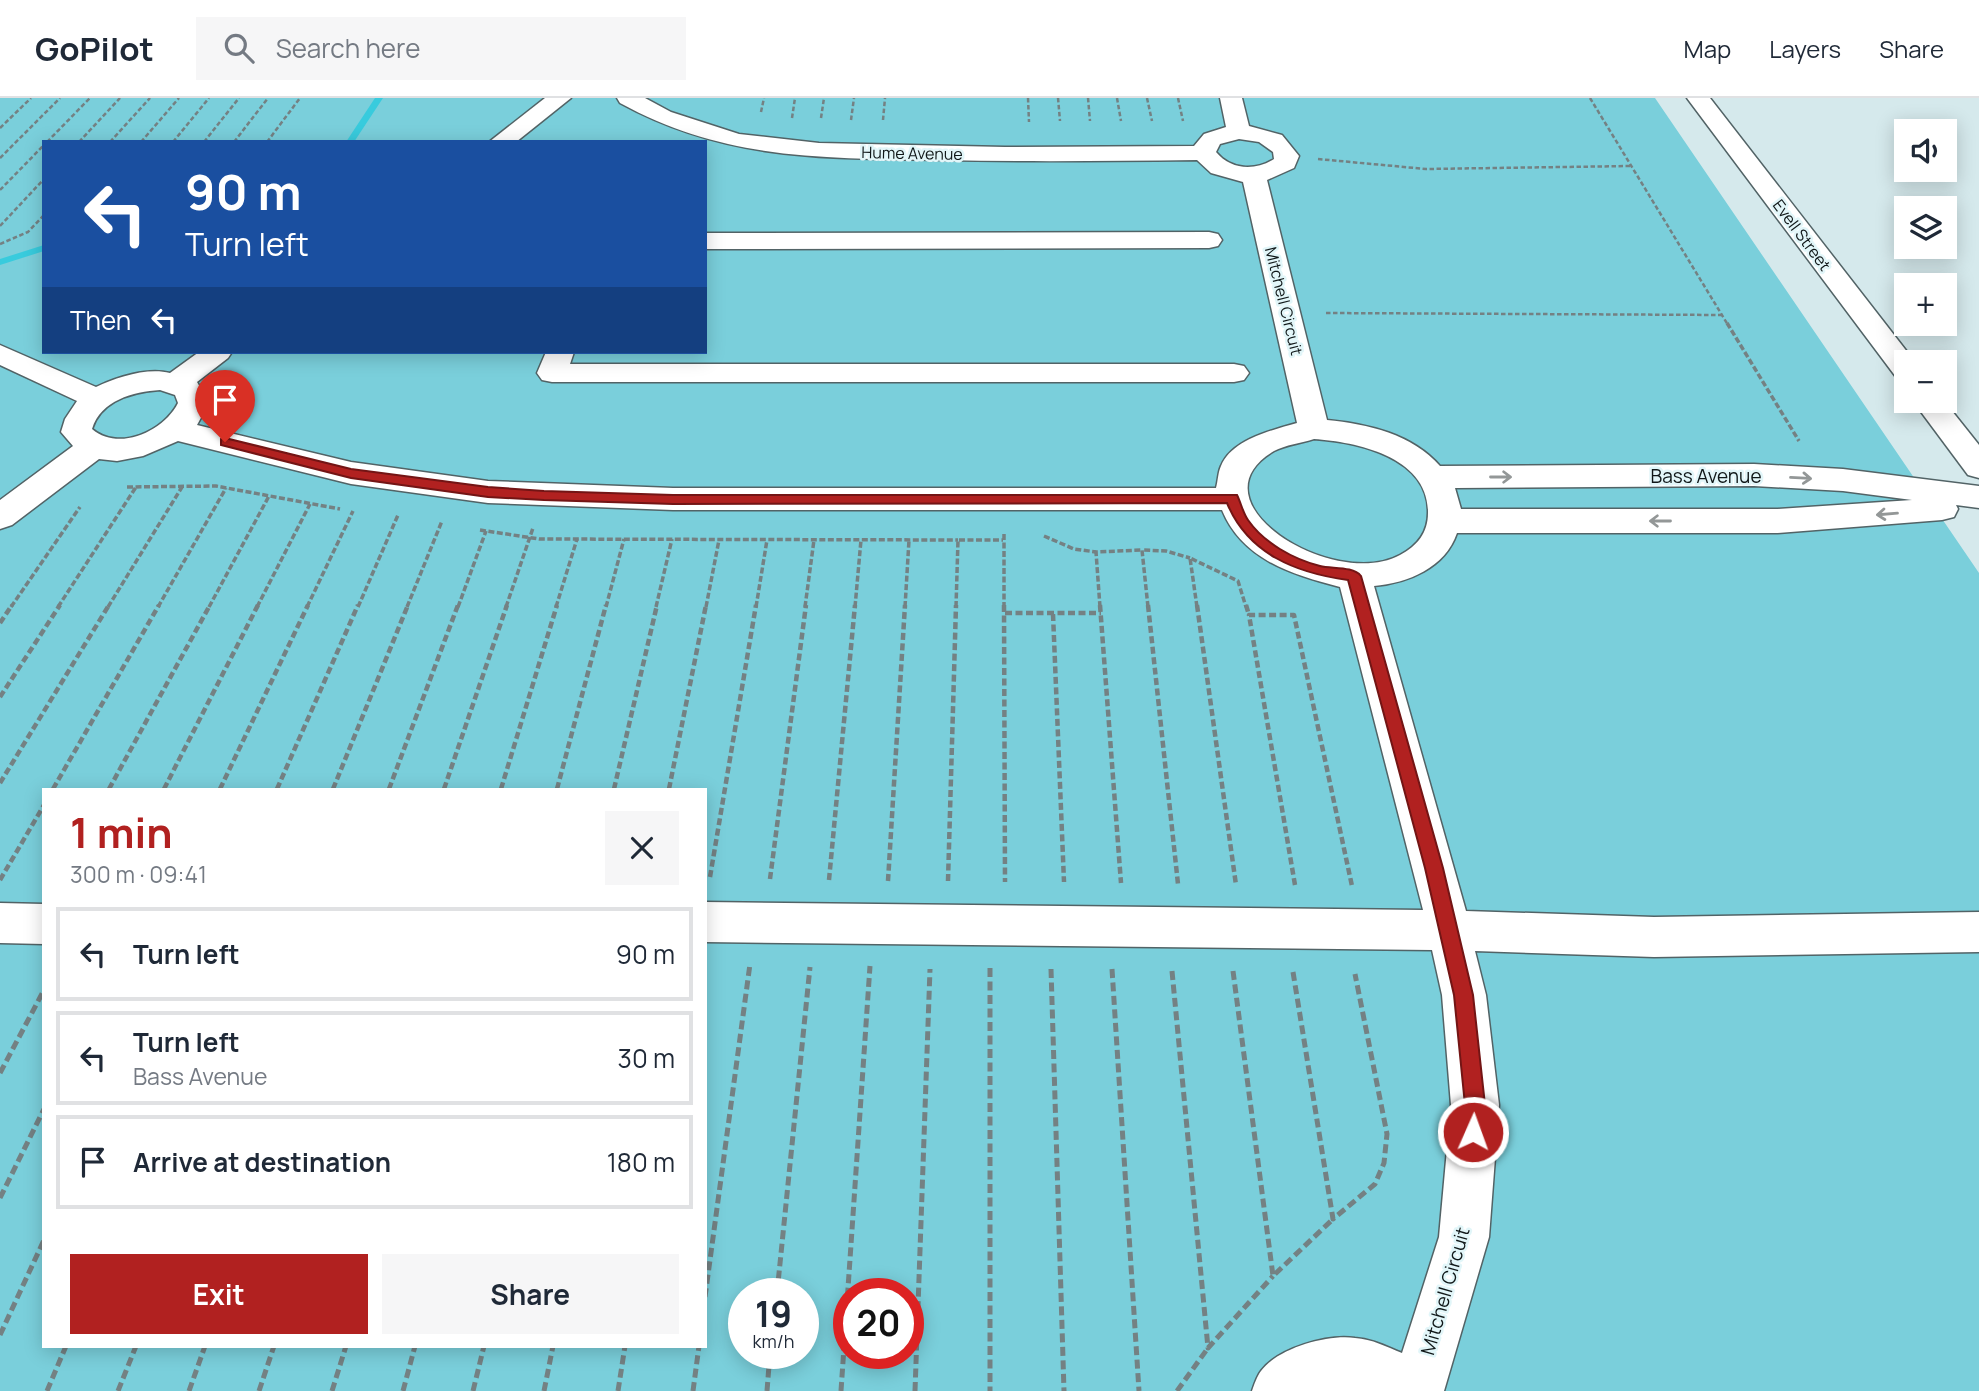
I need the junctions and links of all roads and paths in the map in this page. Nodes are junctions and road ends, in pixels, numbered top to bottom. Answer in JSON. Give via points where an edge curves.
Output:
{"nodes":[{"id":1,"x":31,"y":98,"type":"edge"},
{"id":2,"x":60,"y":98,"type":"edge"},
{"id":3,"x":90,"y":98,"type":"edge"},
{"id":4,"x":120,"y":98,"type":"edge"},
{"id":5,"x":150,"y":98,"type":"edge"},
{"id":6,"x":179,"y":98,"type":"edge"},
{"id":7,"x":209,"y":98,"type":"edge"},
{"id":8,"x":239,"y":98,"type":"edge"},
{"id":9,"x":268,"y":98,"type":"edge"},
{"id":10,"x":300,"y":98,"type":"edge"},
{"id":11,"x":560,"y":98,"type":"edge"},
{"id":12,"x":628,"y":98,"type":"edge"},
{"id":13,"x":1088,"y":98,"type":"edge"},
{"id":14,"x":1147,"y":98,"type":"edge"},
{"id":15,"x":1231,"y":98,"type":"edge"},
{"id":16,"x":1590,"y":98,"type":"edge"},
{"id":17,"x":1698,"y":98,"type":"edge"},
{"id":18,"x":1153,"y":126,"type":"dead end"},
{"id":19,"x":0,"y":128,"type":"edge"},
{"id":20,"x":1091,"y":131,"type":"dead end"},
{"id":21,"x":1239,"y":132,"type":"junction"},
{"id":22,"x":50,"y":140,"type":"edge"},
{"id":23,"x":81,"y":140,"type":"edge"},
{"id":24,"x":112,"y":140,"type":"edge"},
{"id":25,"x":143,"y":140,"type":"edge"},
{"id":26,"x":175,"y":140,"type":"edge"},
{"id":27,"x":206,"y":140,"type":"edge"},
{"id":28,"x":236,"y":140,"type":"edge"},
{"id":29,"x":268,"y":140,"type":"edge"},
{"id":30,"x":504,"y":140,"type":"edge"},
{"id":31,"x":42,"y":148,"type":"edge"},
{"id":32,"x":1204,"y":153,"type":"junction"},
{"id":33,"x":1287,"y":156,"type":"junction"},
{"id":34,"x":0,"y":158,"type":"edge"},
{"id":35,"x":1632,"y":166,"type":"junction"},
{"id":36,"x":1253,"y":174,"type":"junction"},
{"id":37,"x":42,"y":181,"type":"edge"},
{"id":38,"x":0,"y":190,"type":"edge"},
{"id":39,"x":42,"y":217,"type":"edge"},
{"id":40,"x":0,"y":226,"type":"edge"},
{"id":41,"x":1209,"y":240,"type":"dead end"},
{"id":42,"x":707,"y":241,"type":"edge"},
{"id":43,"x":0,"y":244,"type":"edge"},
{"id":44,"x":1287,"y":312,"type":"junction"},
{"id":45,"x":1724,"y":315,"type":"junction"},
{"id":46,"x":0,"y":354,"type":"edge"},
{"id":47,"x":215,"y":354,"type":"edge"},
{"id":48,"x":559,"y":354,"type":"edge"},
{"id":49,"x":1894,"y":355,"type":"edge"},
{"id":50,"x":1234,"y":373,"type":"dead end"},
{"id":51,"x":177,"y":382,"type":"junction"},
{"id":52,"x":97,"y":399,"type":"junction"},
{"id":53,"x":1937,"y":413,"type":"edge"},
{"id":54,"x":1314,"y":429,"type":"junction"},
{"id":55,"x":175,"y":430,"type":"junction"},
{"id":56,"x":1801,"y":444,"type":"dead end"},
{"id":57,"x":92,"y":448,"type":"junction"},
{"id":58,"x":1979,"y":467,"type":"edge"},
{"id":59,"x":1432,"y":477,"type":"junction"},
{"id":60,"x":411,"y":482,"type":"junction"},
{"id":61,"x":182,"y":486,"type":"dead end"},
{"id":62,"x":117,"y":487,"type":"dead end"},
{"id":63,"x":226,"y":488,"type":"dead end"},
{"id":64,"x":269,"y":496,"type":"dead end"},
{"id":65,"x":544,"y":496,"type":"junction"},
{"id":66,"x":1979,"y":497,"type":"edge"},
{"id":67,"x":1003,"y":498,"type":"junction"},
{"id":68,"x":866,"y":499,"type":"junction"},
{"id":69,"x":1232,"y":499,"type":"junction"},
{"id":70,"x":83,"y":503,"type":"dead end"},
{"id":71,"x":1979,"y":503,"type":"edge"},
{"id":72,"x":310,"y":504,"type":"dead end"},
{"id":73,"x":353,"y":511,"type":"dead end"},
{"id":74,"x":0,"y":517,"type":"edge"},
{"id":75,"x":442,"y":521,"type":"dead end"},
{"id":76,"x":1446,"y":521,"type":"junction"},
{"id":77,"x":486,"y":531,"type":"dead end"},
{"id":78,"x":577,"y":539,"type":"dead end"},
{"id":79,"x":624,"y":539,"type":"dead end"},
{"id":80,"x":672,"y":539,"type":"dead end"},
{"id":81,"x":719,"y":540,"type":"dead end"},
{"id":82,"x":767,"y":540,"type":"dead end"},
{"id":83,"x":814,"y":540,"type":"dead end"},
{"id":84,"x":909,"y":540,"type":"dead end"},
{"id":85,"x":1004,"y":540,"type":"junction"},
{"id":86,"x":1142,"y":550,"type":"junction"},
{"id":87,"x":1096,"y":552,"type":"junction"},
{"id":88,"x":1190,"y":558,"type":"junction"},
{"id":89,"x":1354,"y":576,"type":"junction"},
{"id":90,"x":1005,"y":613,"type":"junction"},
{"id":91,"x":1101,"y":613,"type":"junction"},
{"id":92,"x":1053,"y":614,"type":"junction"},
{"id":93,"x":1249,"y":615,"type":"junction"},
{"id":94,"x":0,"y":623,"type":"edge"},
{"id":95,"x":0,"y":697,"type":"edge"},
{"id":96,"x":0,"y":783,"type":"edge"},
{"id":97,"x":54,"y":788,"type":"edge"},
{"id":98,"x":110,"y":788,"type":"edge"},
{"id":99,"x":165,"y":788,"type":"edge"},
{"id":100,"x":220,"y":788,"type":"edge"},
{"id":101,"x":277,"y":788,"type":"edge"},
{"id":102,"x":333,"y":788,"type":"edge"},
{"id":103,"x":389,"y":788,"type":"edge"},
{"id":104,"x":444,"y":788,"type":"edge"},
{"id":105,"x":501,"y":788,"type":"edge"},
{"id":106,"x":557,"y":788,"type":"edge"},
{"id":107,"x":614,"y":788,"type":"edge"},
{"id":108,"x":669,"y":788,"type":"edge"},
{"id":109,"x":42,"y":808,"type":"edge"},
{"id":110,"x":710,"y":878,"type":"dead end"},
{"id":111,"x":0,"y":881,"type":"edge"},
{"id":112,"x":707,"y":922,"type":"edge"},
{"id":113,"x":760,"y":922,"type":"junction"},
{"id":114,"x":0,"y":923,"type":"edge"},
{"id":115,"x":820,"y":923,"type":"junction"},
{"id":116,"x":879,"y":923,"type":"junction"},
{"id":117,"x":42,"y":924,"type":"edge"},
{"id":118,"x":939,"y":924,"type":"junction"},
{"id":119,"x":998,"y":925,"type":"junction"},
{"id":120,"x":1058,"y":925,"type":"junction"},
{"id":121,"x":1117,"y":926,"type":"junction"},
{"id":122,"x":1175,"y":927,"type":"junction"},
{"id":123,"x":1235,"y":927,"type":"junction"},
{"id":124,"x":1294,"y":928,"type":"junction"},
{"id":125,"x":1354,"y":928,"type":"junction"},
{"id":126,"x":1449,"y":930,"type":"junction"},
{"id":127,"x":1979,"y":932,"type":"edge"},
{"id":128,"x":42,"y":994,"type":"edge"},
{"id":129,"x":0,"y":1073,"type":"edge"},
{"id":130,"x":42,"y":1113,"type":"edge"},
{"id":131,"x":0,"y":1198,"type":"edge"},
{"id":132,"x":1333,"y":1219,"type":"junction"},
{"id":133,"x":42,"y":1244,"type":"edge"},
{"id":134,"x":1273,"y":1276,"type":"junction"},
{"id":135,"x":778,"y":1278,"type":"edge"},
{"id":136,"x":707,"y":1283,"type":"edge"},
{"id":137,"x":0,"y":1335,"type":"edge"},
{"id":138,"x":65,"y":1348,"type":"edge"},
{"id":139,"x":135,"y":1348,"type":"edge"},
{"id":140,"x":204,"y":1348,"type":"edge"},
{"id":141,"x":273,"y":1348,"type":"edge"},
{"id":142,"x":345,"y":1348,"type":"edge"},
{"id":143,"x":414,"y":1348,"type":"edge"},
{"id":144,"x":484,"y":1348,"type":"edge"},
{"id":145,"x":553,"y":1348,"type":"edge"},
{"id":146,"x":625,"y":1348,"type":"edge"},
{"id":147,"x":699,"y":1348,"type":"edge"},
{"id":148,"x":1208,"y":1348,"type":"junction"},
{"id":149,"x":769,"y":1369,"type":"edge"},
{"id":150,"x":47,"y":1391,"type":"edge"},
{"id":151,"x":118,"y":1391,"type":"edge"},
{"id":152,"x":189,"y":1391,"type":"edge"},
{"id":153,"x":259,"y":1391,"type":"edge"},
{"id":154,"x":332,"y":1391,"type":"edge"},
{"id":155,"x":403,"y":1391,"type":"edge"},
{"id":156,"x":473,"y":1391,"type":"edge"},
{"id":157,"x":544,"y":1391,"type":"edge"},
{"id":158,"x":618,"y":1391,"type":"edge"},
{"id":159,"x":693,"y":1391,"type":"edge"},
{"id":160,"x":767,"y":1391,"type":"edge"},
{"id":161,"x":841,"y":1391,"type":"edge"},
{"id":162,"x":915,"y":1391,"type":"edge"},
{"id":163,"x":990,"y":1391,"type":"edge"},
{"id":164,"x":1064,"y":1391,"type":"edge"},
{"id":165,"x":1139,"y":1391,"type":"edge"},
{"id":166,"x":1177,"y":1391,"type":"edge"},
{"id":167,"x":1279,"y":1391,"type":"edge"},
{"id":168,"x":1415,"y":1391,"type":"edge"}],
"edges":[{"from":1,"to":19,"type":"path"},
{"from":2,"to":34,"type":"path"},
{"from":3,"to":22,"type":"path"},
{"from":4,"to":23,"type":"path"},
{"from":5,"to":24,"type":"path"},
{"from":6,"to":25,"type":"path"},
{"from":7,"to":26,"type":"path"},
{"from":8,"to":27,"type":"path"},
{"from":9,"to":28,"type":"path"},
{"from":10,"to":29,"type":"path"},
{"from":11,"to":30,"type":"street"},
{"from":12,"to":32,"type":"street","name":"Hume Avenue","via":[[646,122],[787,149]]},
{"from":13,"to":20,"type":"path"},
{"from":14,"to":18,"type":"path"},
{"from":15,"to":21,"type":"street"},
{"from":16,"to":35,"type":"path"},
{"from":17,"to":49,"type":"street","name":"Evell Street"},
{"from":21,"to":32,"type":"street","via":[[1217,136]]},
{"from":21,"to":33,"type":"street","via":[[1266,136]]},
{"from":31,"to":38,"type":"path"},
{"from":32,"to":36,"type":"street","via":[[1227,171]]},
{"from":33,"to":35,"type":"path","via":[[1426,169]]},
{"from":33,"to":36,"type":"street","via":[[1278,169]]},
{"from":35,"to":45,"type":"path"},
{"from":36,"to":44,"type":"street","name":"Mitchell Circuit"},
{"from":37,"to":40,"type":"path"},
{"from":39,"to":43,"type":"path","via":[[28,232]]},
{"from":41,"to":42,"type":"street"},
{"from":44,"to":45,"type":"path"},
{"from":44,"to":54,"type":"street","name":"Mitchell Circuit"},
{"from":45,"to":56,"type":"path"},
{"from":46,"to":52,"type":"street"},
{"from":47,"to":51,"type":"street"},
{"from":48,"to":50,"type":"street","via":[[552,373]]},
{"from":51,"to":52,"type":"street","via":[[146,380]]},
{"from":51,"to":55,"type":"street","via":[[194,396],[194,407]]},
{"from":52,"to":57,"type":"street","via":[[77,422],[81,442]]},
{"from":53,"to":58,"type":"street"},
{"from":54,"to":59,"type":"street","via":[[1348,431],[1381,440],[1410,456]]},
{"from":54,"to":69,"type":"street","via":[[1261,442],[1242,458],[1233,477]]},
{"from":55,"to":57,"type":"street","via":[[123,450]]},
{"from":55,"to":60,"type":"street","via":[[351,473]]},
{"from":57,"to":74,"type":"street"},
{"from":59,"to":66,"type":"street","name":"Bass Avenue","one_way":true,"via":[[1754,475],[1843,480]]},
{"from":59,"to":76,"type":"street","via":[[1444,499]]},
{"from":60,"to":65,"type":"street"},
{"from":60,"to":101,"type":"path"},
{"from":61,"to":96,"type":"path"},
{"from":62,"to":95,"type":"path","via":[[136,487]]},
{"from":63,"to":97,"type":"path"},
{"from":64,"to":98,"type":"path"},
{"from":65,"to":68,"type":"street"},
{"from":65,"to":104,"type":"path"},
{"from":67,"to":68,"type":"street"},
{"from":67,"to":69,"type":"street"},
{"from":67,"to":85,"type":"path"},
{"from":67,"to":87,"type":"path","via":[[1054,542]]},
{"from":68,"to":115,"type":"path"},
{"from":69,"to":89,"type":"street","via":[[1241,521],[1278,554],[1319,571]]},
{"from":70,"to":94,"type":"path"},
{"from":71,"to":76,"type":"street","one_way":true,"via":[[1778,521]]},
{"from":72,"to":99,"type":"path"},
{"from":73,"to":100,"type":"path"},
{"from":75,"to":102,"type":"path"},
{"from":76,"to":89,"type":"street","via":[[1438,543],[1418,561],[1389,572]]},
{"from":77,"to":103,"type":"path"},
{"from":78,"to":105,"type":"path"},
{"from":79,"to":106,"type":"path"},
{"from":80,"to":107,"type":"path"},
{"from":81,"to":108,"type":"path"},
{"from":82,"to":110,"type":"path"},
{"from":83,"to":113,"type":"path"},
{"from":84,"to":116,"type":"path"},
{"from":85,"to":90,"type":"path"},
{"from":85,"to":118,"type":"path","via":[[958,540]]},
{"from":86,"to":87,"type":"path"},
{"from":86,"to":88,"type":"path"},
{"from":86,"to":122,"type":"path"},
{"from":87,"to":91,"type":"path"},
{"from":88,"to":93,"type":"path","via":[[1238,581]]},
{"from":88,"to":123,"type":"path"},
{"from":89,"to":126,"type":"street","name":"Mitchell Circuit"},
{"from":90,"to":92,"type":"path"},
{"from":90,"to":119,"type":"path"},
{"from":91,"to":92,"type":"path"},
{"from":91,"to":121,"type":"path"},
{"from":92,"to":120,"type":"path"},
{"from":93,"to":124,"type":"path"},
{"from":93,"to":125,"type":"path","via":[[1294,615]]},
{"from":109,"to":111,"type":"path"},
{"from":112,"to":113,"type":"street"},
{"from":113,"to":115,"type":"street"},
{"from":113,"to":136,"type":"path"},
{"from":114,"to":117,"type":"street"},
{"from":115,"to":116,"type":"street"},
{"from":115,"to":135,"type":"path"},
{"from":116,"to":118,"type":"street"},
{"from":116,"to":161,"type":"path"},
{"from":118,"to":119,"type":"street"},
{"from":118,"to":162,"type":"path"},
{"from":119,"to":120,"type":"street"},
{"from":119,"to":163,"type":"path"},
{"from":120,"to":121,"type":"street"},
{"from":120,"to":164,"type":"path"},
{"from":121,"to":122,"type":"street"},
{"from":121,"to":165,"type":"path"},
{"from":122,"to":123,"type":"street"},
{"from":122,"to":148,"type":"path"},
{"from":123,"to":124,"type":"street"},
{"from":123,"to":134,"type":"path"},
{"from":124,"to":125,"type":"street"},
{"from":124,"to":132,"type":"path"},
{"from":125,"to":126,"type":"street"},
{"from":125,"to":132,"type":"path","via":[[1387,1134],[1384,1163],[1375,1184]]},
{"from":126,"to":127,"type":"street","via":[[1654,937]]},
{"from":126,"to":168,"type":"street","name":"Mitchell Circuit","via":[[1464,995],[1475,1105],[1464,1237]]},
{"from":128,"to":129,"type":"path"},
{"from":130,"to":131,"type":"path"},
{"from":132,"to":134,"type":"path"},
{"from":133,"to":137,"type":"path"},
{"from":134,"to":148,"type":"path"},
{"from":138,"to":150,"type":"path"},
{"from":139,"to":151,"type":"path"},
{"from":140,"to":152,"type":"path"},
{"from":141,"to":153,"type":"path"},
{"from":142,"to":154,"type":"path"},
{"from":143,"to":155,"type":"path"},
{"from":144,"to":156,"type":"path"},
{"from":145,"to":157,"type":"path"},
{"from":146,"to":158,"type":"path"},
{"from":147,"to":159,"type":"path"},
{"from":148,"to":166,"type":"path"},
{"from":149,"to":160,"type":"path"},
{"from":167,"to":168,"type":"street","via":[[1286,1382],[1316,1366],[1349,1363],[1383,1372]]}]}
